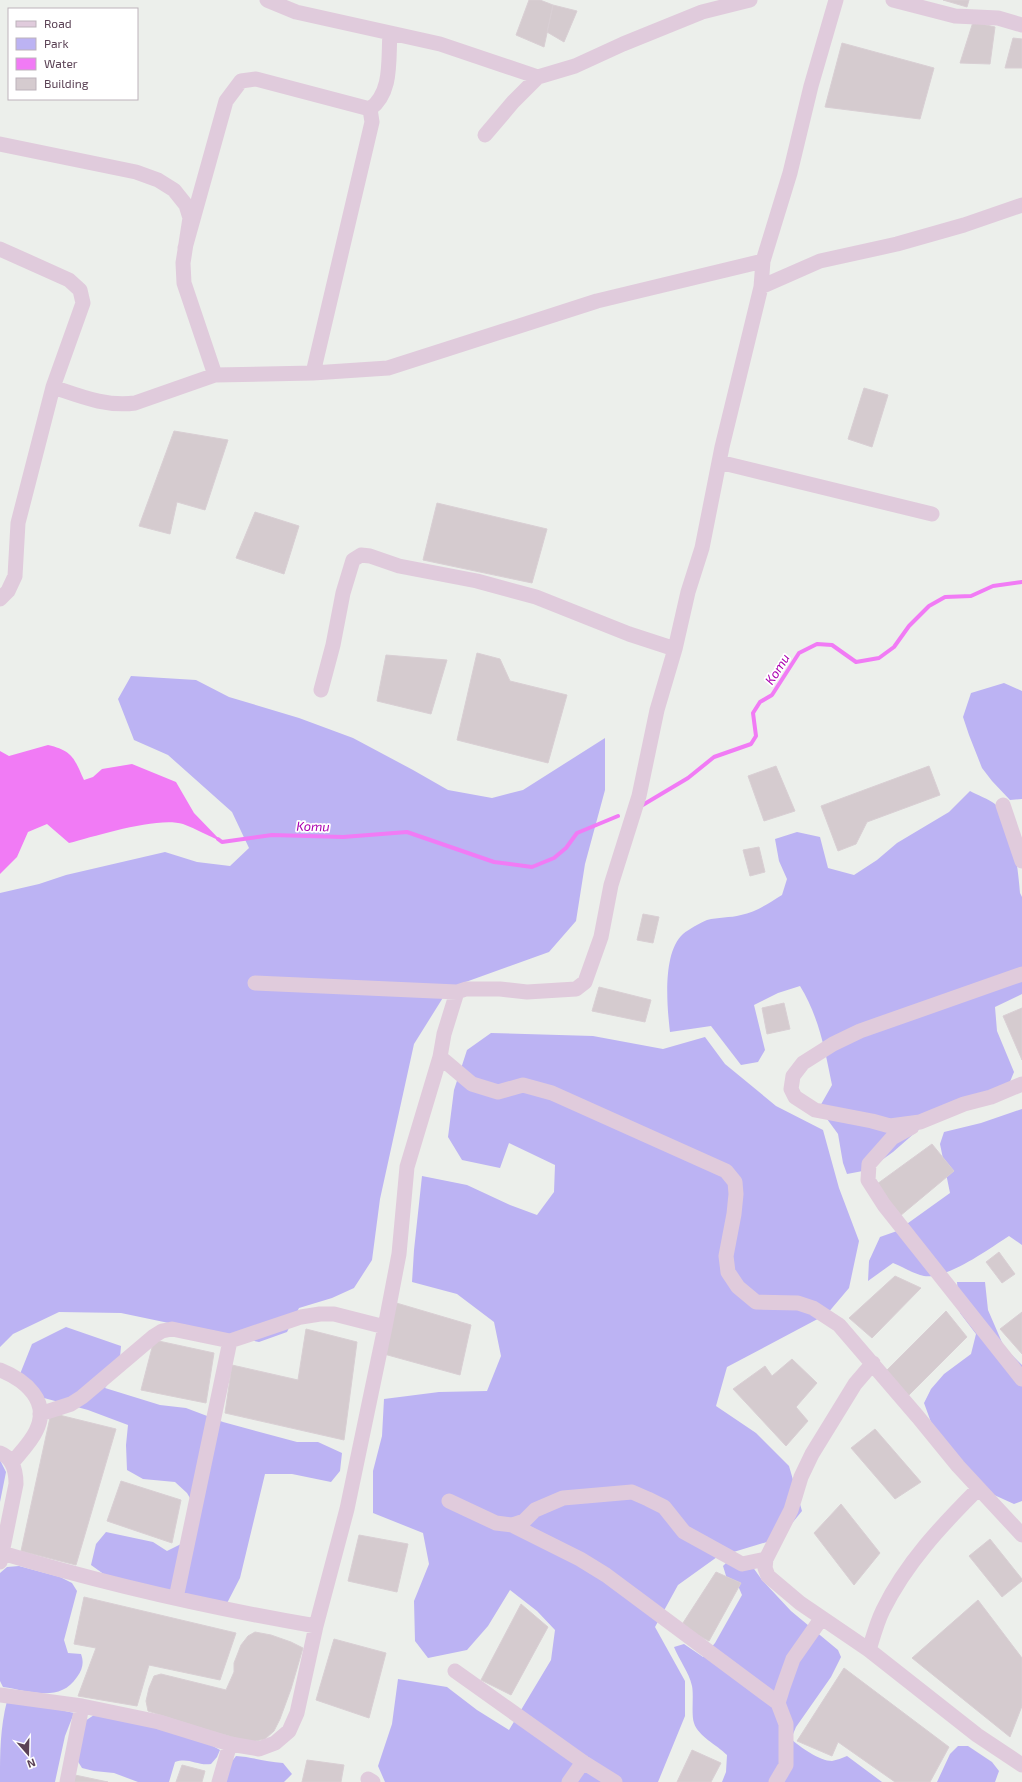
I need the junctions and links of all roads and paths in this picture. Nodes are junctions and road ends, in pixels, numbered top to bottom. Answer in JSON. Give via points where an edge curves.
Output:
{"nodes":[{"id":1,"x":268,"y":0,"type":"edge"},
{"id":2,"x":750,"y":0,"type":"edge"},
{"id":3,"x":836,"y":0,"type":"edge"},
{"id":4,"x":893,"y":0,"type":"edge"},
{"id":5,"x":1022,"y":25,"type":"edge"},
{"id":6,"x":390,"y":33,"type":"junction"},
{"id":7,"x":538,"y":77,"type":"junction"},
{"id":8,"x":370,"y":109,"type":"junction"},
{"id":9,"x":485,"y":135,"type":"dead end"},
{"id":10,"x":0,"y":144,"type":"edge"},
{"id":11,"x":1022,"y":205,"type":"edge"},
{"id":12,"x":185,"y":248,"type":"junction"},
{"id":13,"x":0,"y":249,"type":"edge"},
{"id":14,"x":763,"y":261,"type":"junction"},
{"id":15,"x":761,"y":287,"type":"junction"},
{"id":16,"x":313,"y":372,"type":"junction"},
{"id":17,"x":216,"y":375,"type":"junction"},
{"id":18,"x":53,"y":387,"type":"junction"},
{"id":19,"x":719,"y":462,"type":"junction"},
{"id":20,"x":932,"y":514,"type":"dead end"},
{"id":21,"x":0,"y":599,"type":"edge"},
{"id":22,"x":675,"y":649,"type":"junction"},
{"id":23,"x":321,"y":690,"type":"dead end"},
{"id":24,"x":1003,"y":805,"type":"dead end"},
{"id":25,"x":1022,"y":862,"type":"edge"},
{"id":26,"x":1022,"y":974,"type":"edge"},
{"id":27,"x":255,"y":983,"type":"dead end"},
{"id":28,"x":457,"y":992,"type":"junction"},
{"id":29,"x":440,"y":1057,"type":"junction"},
{"id":30,"x":1022,"y":1084,"type":"edge"},
{"id":31,"x":920,"y":1122,"type":"junction"},
{"id":32,"x":385,"y":1327,"type":"junction"},
{"id":33,"x":230,"y":1341,"type":"junction"},
{"id":34,"x":872,"y":1363,"type":"junction"},
{"id":35,"x":0,"y":1370,"type":"edge"},
{"id":36,"x":1022,"y":1380,"type":"edge"},
{"id":37,"x":40,"y":1414,"type":"junction"},
{"id":38,"x":0,"y":1453,"type":"edge"},
{"id":39,"x":12,"y":1463,"type":"junction"},
{"id":40,"x":978,"y":1489,"type":"junction"},
{"id":41,"x":449,"y":1501,"type":"dead end"},
{"id":42,"x":512,"y":1525,"type":"junction"},
{"id":43,"x":1022,"y":1535,"type":"edge"},
{"id":44,"x":1,"y":1558,"type":"edge"},
{"id":45,"x":766,"y":1559,"type":"junction"},
{"id":46,"x":176,"y":1598,"type":"junction"},
{"id":47,"x":821,"y":1619,"type":"junction"},
{"id":48,"x":316,"y":1626,"type":"junction"},
{"id":49,"x":869,"y":1650,"type":"junction"},
{"id":50,"x":455,"y":1670,"type":"dead end"},
{"id":51,"x":0,"y":1695,"type":"edge"},
{"id":52,"x":778,"y":1703,"type":"junction"},
{"id":53,"x":82,"y":1706,"type":"junction"},
{"id":54,"x":230,"y":1744,"type":"junction"},
{"id":55,"x":583,"y":1762,"type":"junction"},
{"id":56,"x":1022,"y":1765,"type":"edge"},
{"id":57,"x":67,"y":1782,"type":"edge"},
{"id":58,"x":219,"y":1782,"type":"edge"},
{"id":59,"x":569,"y":1782,"type":"edge"},
{"id":60,"x":615,"y":1782,"type":"edge"},
{"id":61,"x":776,"y":1782,"type":"edge"}],
"edges":[{"from":1,"to":6,"type":"street","via":[[296,12]]},
{"from":2,"to":7,"type":"street","via":[[702,12],[575,66]]},
{"from":3,"to":14,"type":"street","via":[[811,86],[790,173]]},
{"from":4,"to":5,"type":"street","via":[[955,16],[998,18]]},
{"from":6,"to":7,"type":"street","via":[[440,44]]},
{"from":6,"to":8,"type":"street","via":[[385,88],[380,100]]},
{"from":7,"to":9,"type":"street"},
{"from":8,"to":12,"type":"street","via":[[256,79],[241,81],[226,101]]},
{"from":8,"to":16,"type":"street","via":[[372,122]]},
{"from":10,"to":12,"type":"street","via":[[136,172],[158,180],[174,190],[186,205],[190,218]]},
{"from":11,"to":15,"type":"street","via":[[897,244],[820,261]]},
{"from":12,"to":17,"type":"street","via":[[184,283]]},
{"from":13,"to":18,"type":"street","via":[[69,280],[80,290],[83,303]]},
{"from":14,"to":15,"type":"street"},
{"from":14,"to":16,"type":"street","via":[[597,302],[388,368]]},
{"from":15,"to":19,"type":"street"},
{"from":16,"to":17,"type":"street"},
{"from":17,"to":18,"type":"street","via":[[135,403],[122,405],[99,402]]},
{"from":18,"to":21,"type":"street","via":[[18,523],[15,576],[8,591]]},
{"from":19,"to":20,"type":"street"},
{"from":19,"to":22,"type":"street","via":[[702,548],[688,592]]},
{"from":22,"to":23,"type":"street","via":[[629,634],[536,597],[361,555],[353,560],[343,593]]},
{"from":22,"to":28,"type":"street","via":[[657,710],[639,796],[611,885],[601,937],[585,982],[576,989],[527,992],[466,989]]},
{"from":24,"to":25,"type":"street"},
{"from":26,"to":31,"type":"street","via":[[849,1036],[803,1063],[793,1076],[791,1089],[795,1097],[814,1110],[890,1126]]},
{"from":27,"to":28,"type":"street"},
{"from":28,"to":29,"type":"street"},
{"from":29,"to":32,"type":"street","via":[[407,1167],[399,1254]]},
{"from":29,"to":34,"type":"street","via":[[472,1084],[498,1092],[523,1085],[552,1093],[726,1171],[735,1182],[736,1194],[726,1256],[728,1272],[738,1288],[756,1302],[798,1303],[813,1308],[839,1325]]},
{"from":30,"to":31,"type":"street"},
{"from":31,"to":36,"type":"street","via":[[892,1138],[869,1164],[868,1180],[884,1205]]},
{"from":32,"to":33,"type":"street","via":[[334,1314],[320,1314],[302,1317]]},
{"from":32,"to":48,"type":"street","via":[[347,1509]]},
{"from":33,"to":37,"type":"street","via":[[172,1329],[162,1331],[82,1397],[71,1404]]},
{"from":33,"to":46,"type":"street"},
{"from":34,"to":40,"type":"street"},
{"from":34,"to":45,"type":"street","via":[[855,1384],[812,1454],[801,1477],[791,1510]]},
{"from":35,"to":37,"type":"street","via":[[15,1376],[27,1385],[37,1399]]},
{"from":37,"to":39,"type":"street","via":[[36,1431]]},
{"from":38,"to":39,"type":"street"},
{"from":39,"to":44,"type":"street","via":[[16,1473],[16,1484]]},
{"from":40,"to":43,"type":"street"},
{"from":40,"to":49,"type":"street","via":[[939,1529],[900,1581],[883,1610]]},
{"from":41,"to":42,"type":"street","via":[[496,1523]]},
{"from":42,"to":45,"type":"street","via":[[524,1521],[534,1510],[563,1498],[632,1492],[664,1507],[684,1532],[742,1564]]},
{"from":42,"to":52,"type":"street","via":[[606,1575]]},
{"from":44,"to":46,"type":"street"},
{"from":45,"to":47,"type":"street","via":[[765,1568],[768,1576]]},
{"from":46,"to":48,"type":"street"},
{"from":47,"to":49,"type":"street"},
{"from":47,"to":52,"type":"street","via":[[793,1659]]},
{"from":48,"to":54,"type":"street","via":[[297,1713],[289,1731],[275,1743],[259,1748]]},
{"from":49,"to":56,"type":"street","via":[[977,1735]]},
{"from":50,"to":55,"type":"street"},
{"from":51,"to":53,"type":"street"},
{"from":52,"to":61,"type":"street","via":[[786,1724],[786,1765]]},
{"from":53,"to":54,"type":"street","via":[[159,1722]]},
{"from":53,"to":57,"type":"street"},
{"from":54,"to":58,"type":"street"},
{"from":55,"to":59,"type":"street"},
{"from":55,"to":60,"type":"street"}]}
